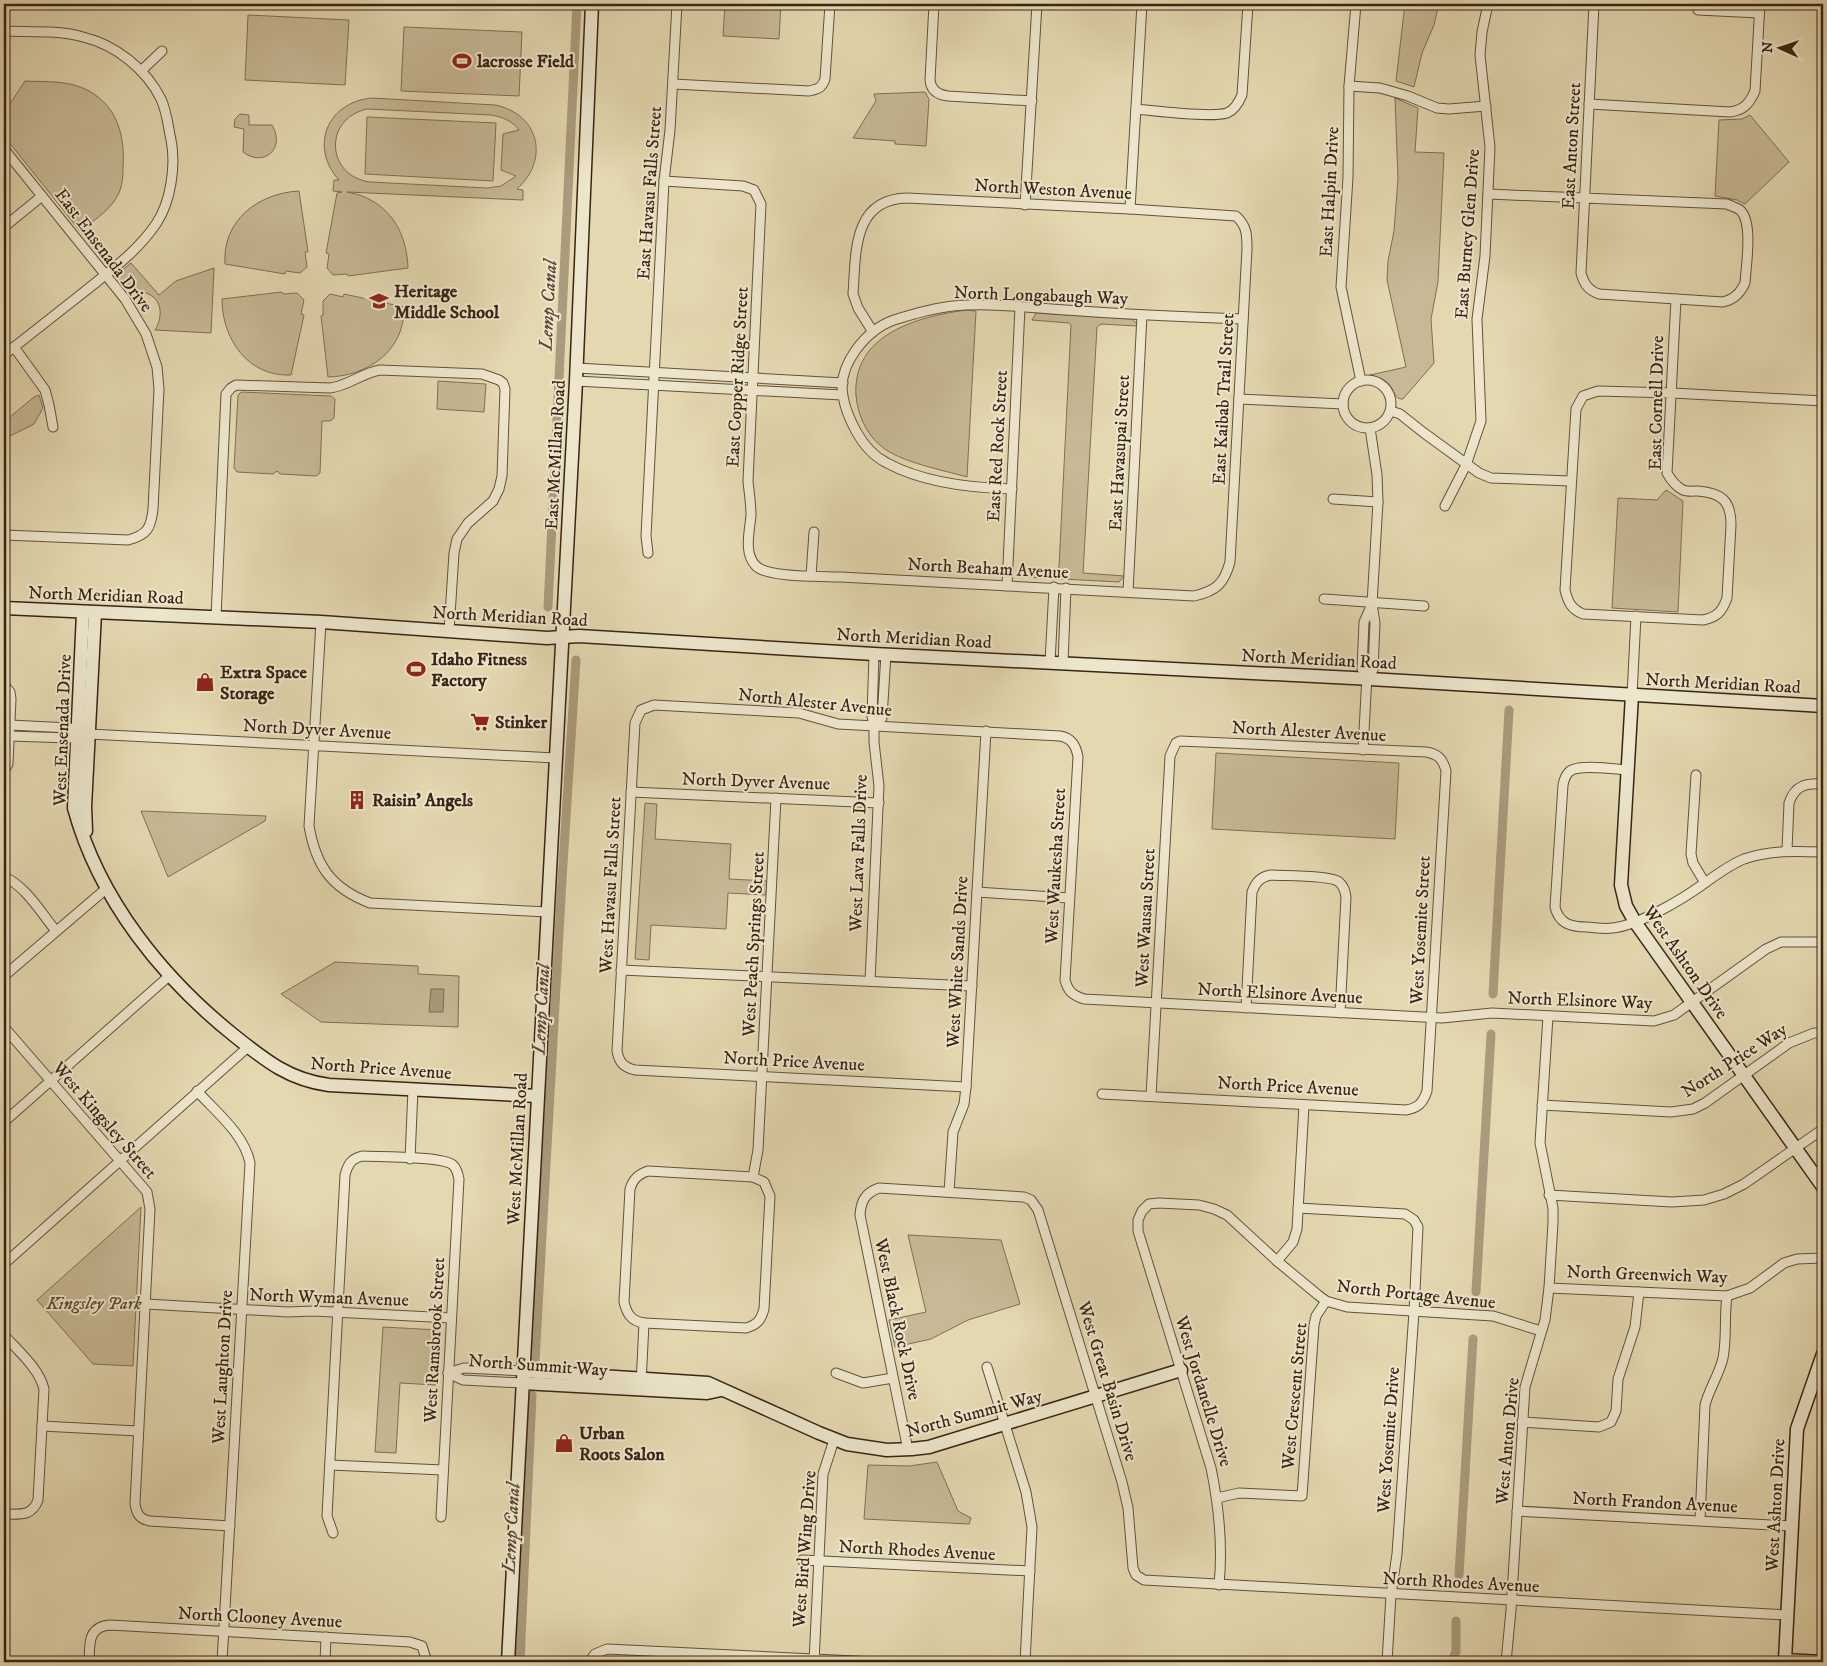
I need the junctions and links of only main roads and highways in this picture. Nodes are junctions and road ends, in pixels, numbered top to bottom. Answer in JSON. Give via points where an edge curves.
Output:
{"nodes":[{"id":1,"x":592,"y":4,"type":"edge"},
{"id":2,"x":4,"y":608,"type":"edge"},
{"id":3,"x":89,"y":613,"type":"junction"},
{"id":4,"x":562,"y":638,"type":"junction"},
{"id":5,"x":1632,"y":695,"type":"junction"},
{"id":6,"x":1823,"y":706,"type":"edge"},
{"id":7,"x":169,"y":976,"type":"joint"},
{"id":8,"x":538,"y":1096,"type":"junction"},
{"id":9,"x":1823,"y":1187,"type":"edge"},
{"id":10,"x":1823,"y":1354,"type":"edge"},
{"id":11,"x":1181,"y":1370,"type":"road end"},
{"id":12,"x":522,"y":1377,"type":"junction"},
{"id":13,"x":1785,"y":1661,"type":"edge"},
{"id":14,"x":508,"y":1662,"type":"edge"},
{"id":15,"x":1823,"y":1662,"type":"edge"}],
"edges":[{"from":1,"to":4,"type":"main road","name":"East McMillan Road"},
{"from":2,"to":3,"type":"main road","name":"North Meridian Road"},
{"from":3,"to":4,"type":"main road","name":"North Meridian Road","via":[[321,622]]},
{"from":3,"to":7,"type":"main road","name":"West Ensenada Drive","via":[[83,733],[87,846],[129,924]]},
{"from":4,"to":5,"type":"main road","name":"North Meridian Road","via":[[579,636],[1367,677]]},
{"from":4,"to":8,"type":"main road","name":"West McMillan Road"},
{"from":5,"to":6,"type":"main road","name":"North Meridian Road"},
{"from":5,"to":9,"type":"main road","name":"West Ashton Drive","via":[[1621,885],[1626,906]]},
{"from":7,"to":8,"type":"main road","name":"North Price Avenue","via":[[248,1046],[301,1080],[329,1085]]},
{"from":8,"to":12,"type":"main road","name":"West McMillan Road"},
{"from":10,"to":13,"type":"main road","name":"West Ashton Drive","via":[[1797,1429]]},
{"from":11,"to":12,"type":"main road","name":"North Summit Way","via":[[1005,1425],[908,1450],[861,1447],[834,1440],[708,1383],[641,1384]]},
{"from":12,"to":14,"type":"main road","name":"West McMillan Road"},
{"from":13,"to":15,"type":"main road"}]}
